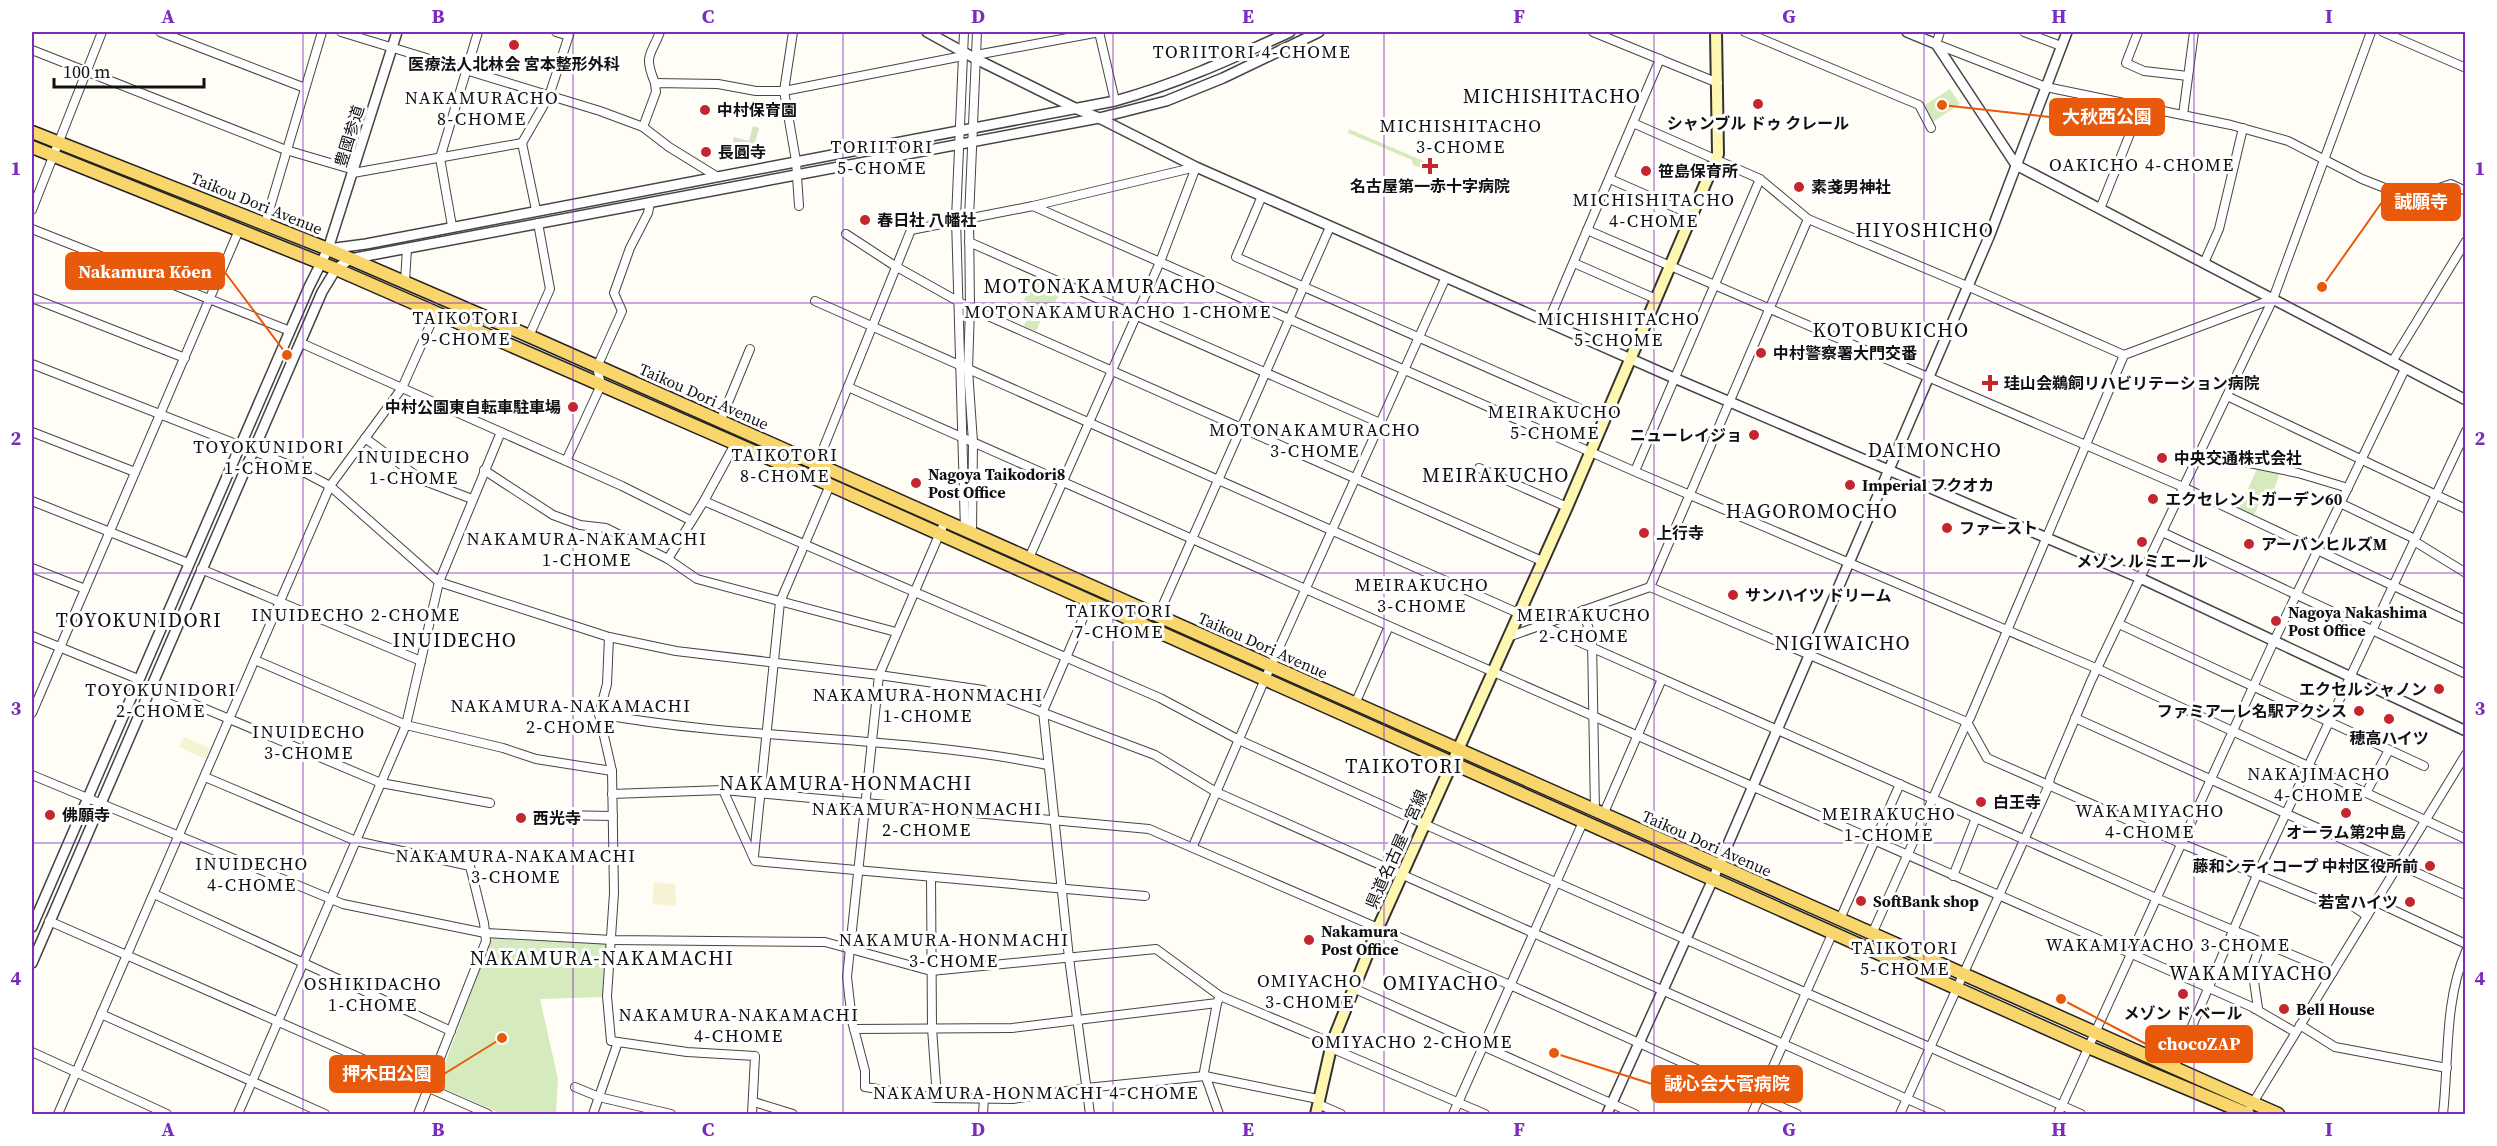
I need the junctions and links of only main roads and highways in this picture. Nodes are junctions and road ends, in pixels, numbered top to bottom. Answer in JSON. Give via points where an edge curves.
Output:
{"nodes":[{"id":1,"x":1716,"y":32,"type":"edge"},
{"id":2,"x":32,"y":132,"type":"edge"},
{"id":3,"x":32,"y":147,"type":"edge"},
{"id":4,"x":1268,"y":673,"type":"junction"},
{"id":5,"x":1458,"y":752,"type":"junction"},
{"id":6,"x":1450,"y":764,"type":"junction"},
{"id":7,"x":1317,"y":1106,"type":"edge"},
{"id":8,"x":2248,"y":1111,"type":"edge"},
{"id":9,"x":2278,"y":1114,"type":"edge"}],
"edges":[{"from":1,"to":5,"type":"main road","name":"県道名古屋一宮線","via":[[1716,160]]},
{"from":2,"to":4,"type":"main road","name":"Taikou Dori Avenue","via":[[328,249],[529,336],[1158,616]]},
{"from":3,"to":4,"type":"main road","name":"Taikou Dori Avenue","via":[[323,263],[1090,602]]},
{"from":4,"to":5,"type":"main road","name":"Taikou Dori Avenue","via":[[1355,704]]},
{"from":4,"to":6,"type":"main road","name":"Taikou Dori Avenue"},
{"from":5,"to":6,"type":"main road","name":"県道名古屋一宮線"},
{"from":5,"to":8,"type":"main road","name":"Taikou Dori Avenue","via":[[2174,1068]]},
{"from":6,"to":7,"type":"main road","name":"県道名古屋一宮線","via":[[1353,988],[1331,1045]]},
{"from":6,"to":8,"type":"main road","name":"Taikou Dori Avenue","via":[[2088,1047]]},
{"from":8,"to":9,"type":"main road","name":"Taikou Dori Avenue"}]}
